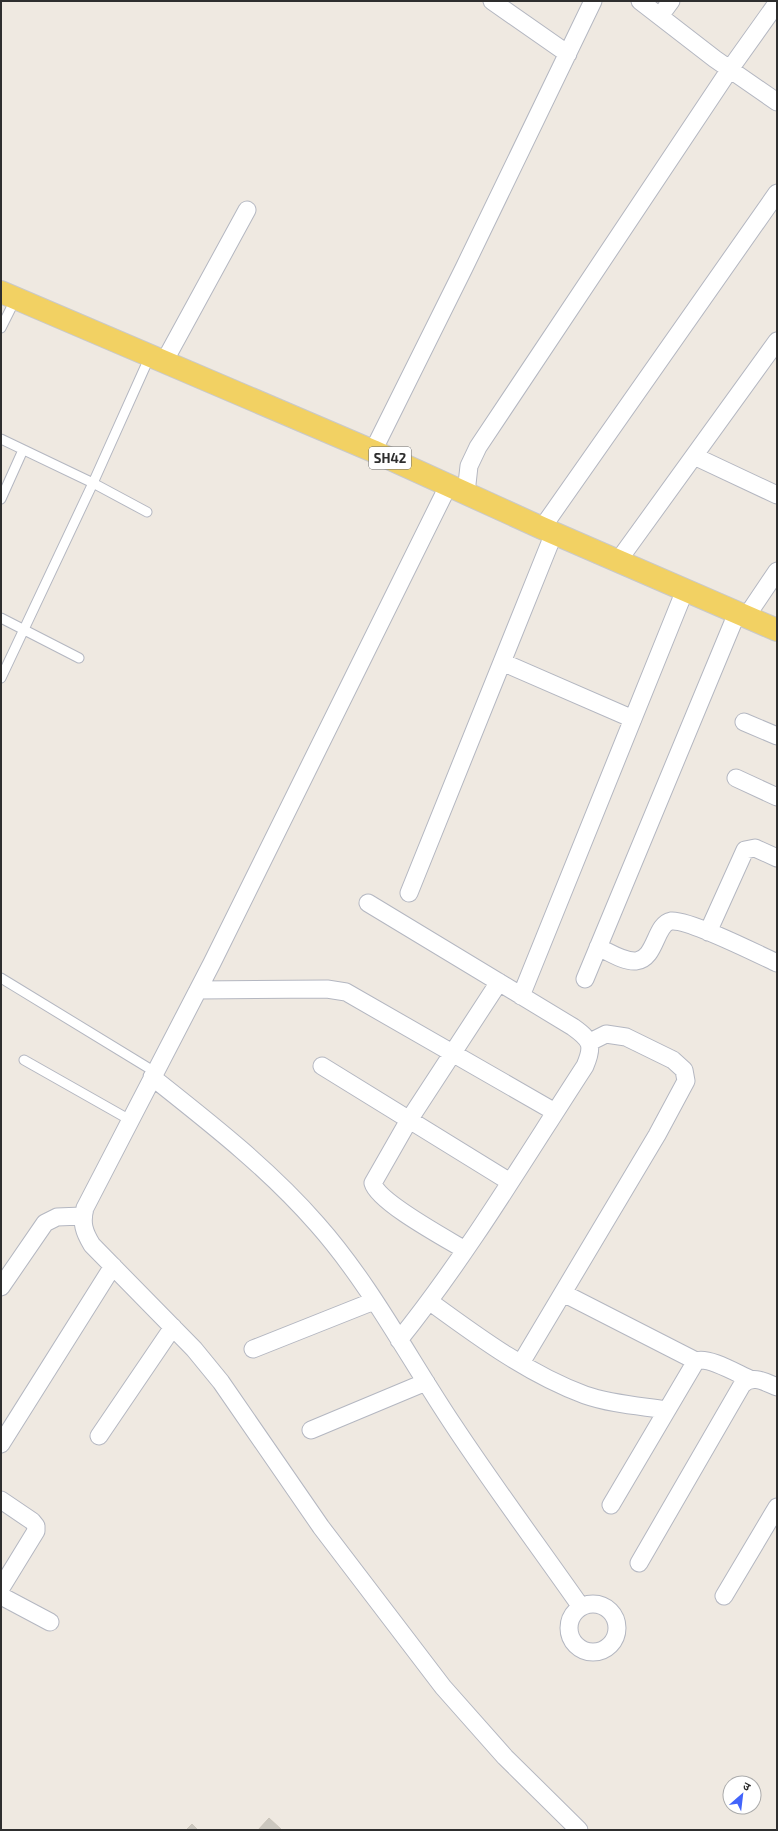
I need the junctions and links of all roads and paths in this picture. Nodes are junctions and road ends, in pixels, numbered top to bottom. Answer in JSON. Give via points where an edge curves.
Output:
{"nodes":[{"id":1,"x":492,"y":1,"type":"edge"},
{"id":2,"x":593,"y":1,"type":"edge"},
{"id":3,"x":640,"y":1,"type":"edge"},
{"id":4,"x":671,"y":1,"type":"edge"},
{"id":5,"x":777,"y":3,"type":"edge"},
{"id":6,"x":660,"y":16,"type":"junction"},
{"id":7,"x":568,"y":54,"type":"junction"},
{"id":8,"x":730,"y":69,"type":"junction"},
{"id":9,"x":777,"y":102,"type":"edge"},
{"id":10,"x":777,"y":193,"type":"edge"},
{"id":11,"x":247,"y":210,"type":"dead end"},
{"id":12,"x":8,"y":295,"type":"edge"},
{"id":13,"x":1,"y":328,"type":"edge"},
{"id":14,"x":777,"y":340,"type":"edge"},
{"id":15,"x":157,"y":359,"type":"junction"},
{"id":16,"x":1,"y":439,"type":"edge"},
{"id":17,"x":23,"y":450,"type":"junction"},
{"id":18,"x":374,"y":451,"type":"junction"},
{"id":19,"x":694,"y":456,"type":"junction"},
{"id":20,"x":93,"y":483,"type":"junction"},
{"id":21,"x":458,"y":488,"type":"junction"},
{"id":22,"x":777,"y":495,"type":"edge"},
{"id":23,"x":1,"y":499,"type":"edge"},
{"id":24,"x":147,"y":512,"type":"dead end"},
{"id":25,"x":548,"y":530,"type":"junction"},
{"id":26,"x":618,"y":561,"type":"junction"},
{"id":27,"x":777,"y":571,"type":"edge"},
{"id":28,"x":685,"y":590,"type":"junction"},
{"id":29,"x":742,"y":615,"type":"junction"},
{"id":30,"x":1,"y":618,"type":"edge"},
{"id":31,"x":24,"y":629,"type":"junction"},
{"id":32,"x":777,"y":630,"type":"edge"},
{"id":33,"x":79,"y":658,"type":"dead end"},
{"id":34,"x":502,"y":662,"type":"junction"},
{"id":35,"x":1,"y":678,"type":"edge"},
{"id":36,"x":633,"y":718,"type":"junction"},
{"id":37,"x":744,"y":722,"type":"dead end"},
{"id":38,"x":777,"y":736,"type":"edge"},
{"id":39,"x":736,"y":778,"type":"dead end"},
{"id":40,"x":777,"y":797,"type":"edge"},
{"id":41,"x":777,"y":858,"type":"edge"},
{"id":42,"x":409,"y":893,"type":"dead end"},
{"id":43,"x":368,"y":903,"type":"dead end"},
{"id":44,"x":708,"y":932,"type":"junction"},
{"id":45,"x":598,"y":947,"type":"junction"},
{"id":46,"x":777,"y":963,"type":"edge"},
{"id":47,"x":1,"y":978,"type":"edge"},
{"id":48,"x":585,"y":979,"type":"dead end"},
{"id":49,"x":499,"y":982,"type":"junction"},
{"id":50,"x":198,"y":990,"type":"junction"},
{"id":51,"x":521,"y":996,"type":"junction"},
{"id":52,"x":590,"y":1042,"type":"junction"},
{"id":53,"x":453,"y":1053,"type":"junction"},
{"id":54,"x":24,"y":1060,"type":"dead end"},
{"id":55,"x":322,"y":1066,"type":"dead end"},
{"id":56,"x":154,"y":1075,"type":"junction"},
{"id":57,"x":555,"y":1112,"type":"junction"},
{"id":58,"x":130,"y":1120,"type":"junction"},
{"id":59,"x":410,"y":1120,"type":"junction"},
{"id":60,"x":510,"y":1182,"type":"junction"},
{"id":61,"x":82,"y":1216,"type":"junction"},
{"id":62,"x":465,"y":1250,"type":"junction"},
{"id":63,"x":113,"y":1266,"type":"junction"},
{"id":64,"x":1,"y":1287,"type":"edge"},
{"id":65,"x":563,"y":1293,"type":"junction"},
{"id":66,"x":374,"y":1301,"type":"junction"},
{"id":67,"x":429,"y":1301,"type":"junction"},
{"id":68,"x":173,"y":1327,"type":"junction"},
{"id":69,"x":399,"y":1340,"type":"junction"},
{"id":70,"x":254,"y":1349,"type":"dead end"},
{"id":71,"x":696,"y":1361,"type":"junction"},
{"id":72,"x":521,"y":1363,"type":"junction"},
{"id":73,"x":750,"y":1379,"type":"junction"},
{"id":74,"x":426,"y":1382,"type":"junction"},
{"id":75,"x":777,"y":1387,"type":"edge"},
{"id":76,"x":666,"y":1410,"type":"junction"},
{"id":77,"x":311,"y":1430,"type":"dead end"},
{"id":78,"x":99,"y":1436,"type":"dead end"},
{"id":79,"x":1,"y":1444,"type":"edge"},
{"id":80,"x":1,"y":1500,"type":"edge"},
{"id":81,"x":611,"y":1505,"type":"dead end"},
{"id":82,"x":777,"y":1507,"type":"edge"},
{"id":83,"x":639,"y":1563,"type":"dead end"},
{"id":84,"x":1,"y":1588,"type":"edge"},
{"id":85,"x":1,"y":1596,"type":"edge"},
{"id":86,"x":724,"y":1596,"type":"dead end"},
{"id":87,"x":581,"y":1607,"type":"dead end"},
{"id":88,"x":50,"y":1622,"type":"dead end"},
{"id":89,"x":574,"y":1828,"type":"edge"}],
"edges":[{"from":1,"to":7,"type":"street"},
{"from":2,"to":7,"type":"street"},
{"from":3,"to":6,"type":"street"},
{"from":4,"to":6,"type":"street"},
{"from":5,"to":8,"type":"street"},
{"from":6,"to":8,"type":"street"},
{"from":7,"to":18,"type":"street"},
{"from":8,"to":9,"type":"street"},
{"from":8,"to":21,"type":"street","via":[[478,447]]},
{"from":10,"to":25,"type":"street"},
{"from":11,"to":15,"type":"street"},
{"from":12,"to":13,"type":"lane"},
{"from":12,"to":15,"type":"main road","number":"SH42"},
{"from":14,"to":19,"type":"street"},
{"from":15,"to":18,"type":"main road","number":"SH42"},
{"from":15,"to":20,"type":"lane"},
{"from":16,"to":17,"type":"lane"},
{"from":17,"to":20,"type":"lane"},
{"from":17,"to":23,"type":"lane"},
{"from":18,"to":21,"type":"main road","number":"SH42"},
{"from":19,"to":22,"type":"street"},
{"from":19,"to":26,"type":"street"},
{"from":20,"to":24,"type":"lane"},
{"from":20,"to":31,"type":"lane"},
{"from":21,"to":25,"type":"main road","number":"SH42"},
{"from":21,"to":50,"type":"street"},
{"from":25,"to":26,"type":"main road","number":"SH42"},
{"from":25,"to":34,"type":"street"},
{"from":26,"to":28,"type":"main road","number":"SH42"},
{"from":27,"to":29,"type":"street"},
{"from":28,"to":29,"type":"main road","number":"SH42"},
{"from":28,"to":36,"type":"street"},
{"from":29,"to":32,"type":"main road","number":"SH42"},
{"from":29,"to":45,"type":"street"},
{"from":30,"to":31,"type":"lane"},
{"from":31,"to":33,"type":"lane"},
{"from":31,"to":35,"type":"lane"},
{"from":34,"to":36,"type":"street"},
{"from":34,"to":42,"type":"street"},
{"from":36,"to":51,"type":"street"},
{"from":37,"to":38,"type":"street"},
{"from":39,"to":40,"type":"street"},
{"from":41,"to":44,"type":"street","via":[[755,848],[746,850]]},
{"from":43,"to":49,"type":"street"},
{"from":44,"to":45,"type":"street","via":[[681,922],[668,922],[649,954],[636,961]]},
{"from":44,"to":46,"type":"street"},
{"from":45,"to":48,"type":"street"},
{"from":47,"to":56,"type":"lane"},
{"from":49,"to":51,"type":"street"},
{"from":49,"to":53,"type":"street"},
{"from":50,"to":53,"type":"street","via":[[327,989],[346,992]]},
{"from":50,"to":56,"type":"street"},
{"from":51,"to":52,"type":"street","via":[[573,1027]]},
{"from":52,"to":57,"type":"street","via":[[590,1053],[585,1066]]},
{"from":52,"to":65,"type":"street","via":[[606,1034],[626,1037],[674,1060],[684,1070],[686,1080],[657,1136]]},
{"from":53,"to":57,"type":"street"},
{"from":53,"to":59,"type":"street"},
{"from":54,"to":58,"type":"lane"},
{"from":55,"to":59,"type":"street"},
{"from":56,"to":58,"type":"street"},
{"from":56,"to":66,"type":"street","via":[[284,1188],[344,1257]]},
{"from":57,"to":60,"type":"street"},
{"from":58,"to":61,"type":"street"},
{"from":59,"to":60,"type":"street"},
{"from":59,"to":62,"type":"street","via":[[376,1176],[374,1189],[392,1205]]},
{"from":60,"to":62,"type":"street"},
{"from":61,"to":63,"type":"street","via":[[85,1234]]},
{"from":61,"to":64,"type":"street","via":[[57,1217],[45,1223]]},
{"from":62,"to":67,"type":"street"},
{"from":63,"to":68,"type":"street"},
{"from":63,"to":79,"type":"street"},
{"from":65,"to":71,"type":"street"},
{"from":65,"to":72,"type":"street"},
{"from":66,"to":69,"type":"street"},
{"from":66,"to":70,"type":"street"},
{"from":67,"to":69,"type":"street"},
{"from":67,"to":72,"type":"street","via":[[488,1344]]},
{"from":68,"to":78,"type":"street"},
{"from":68,"to":89,"type":"street","via":[[221,1382],[322,1527],[443,1687],[505,1757]]},
{"from":69,"to":74,"type":"street"},
{"from":71,"to":73,"type":"street","via":[[701,1359],[711,1362]]},
{"from":71,"to":76,"type":"street"},
{"from":72,"to":76,"type":"street","via":[[585,1395]]},
{"from":73,"to":75,"type":"street"},
{"from":73,"to":83,"type":"street","via":[[742,1385]]},
{"from":74,"to":77,"type":"street"},
{"from":74,"to":87,"type":"street"},
{"from":76,"to":81,"type":"street"},
{"from":80,"to":84,"type":"street","via":[[32,1521],[36,1531]]},
{"from":82,"to":86,"type":"street"},
{"from":85,"to":88,"type":"street"}]}
